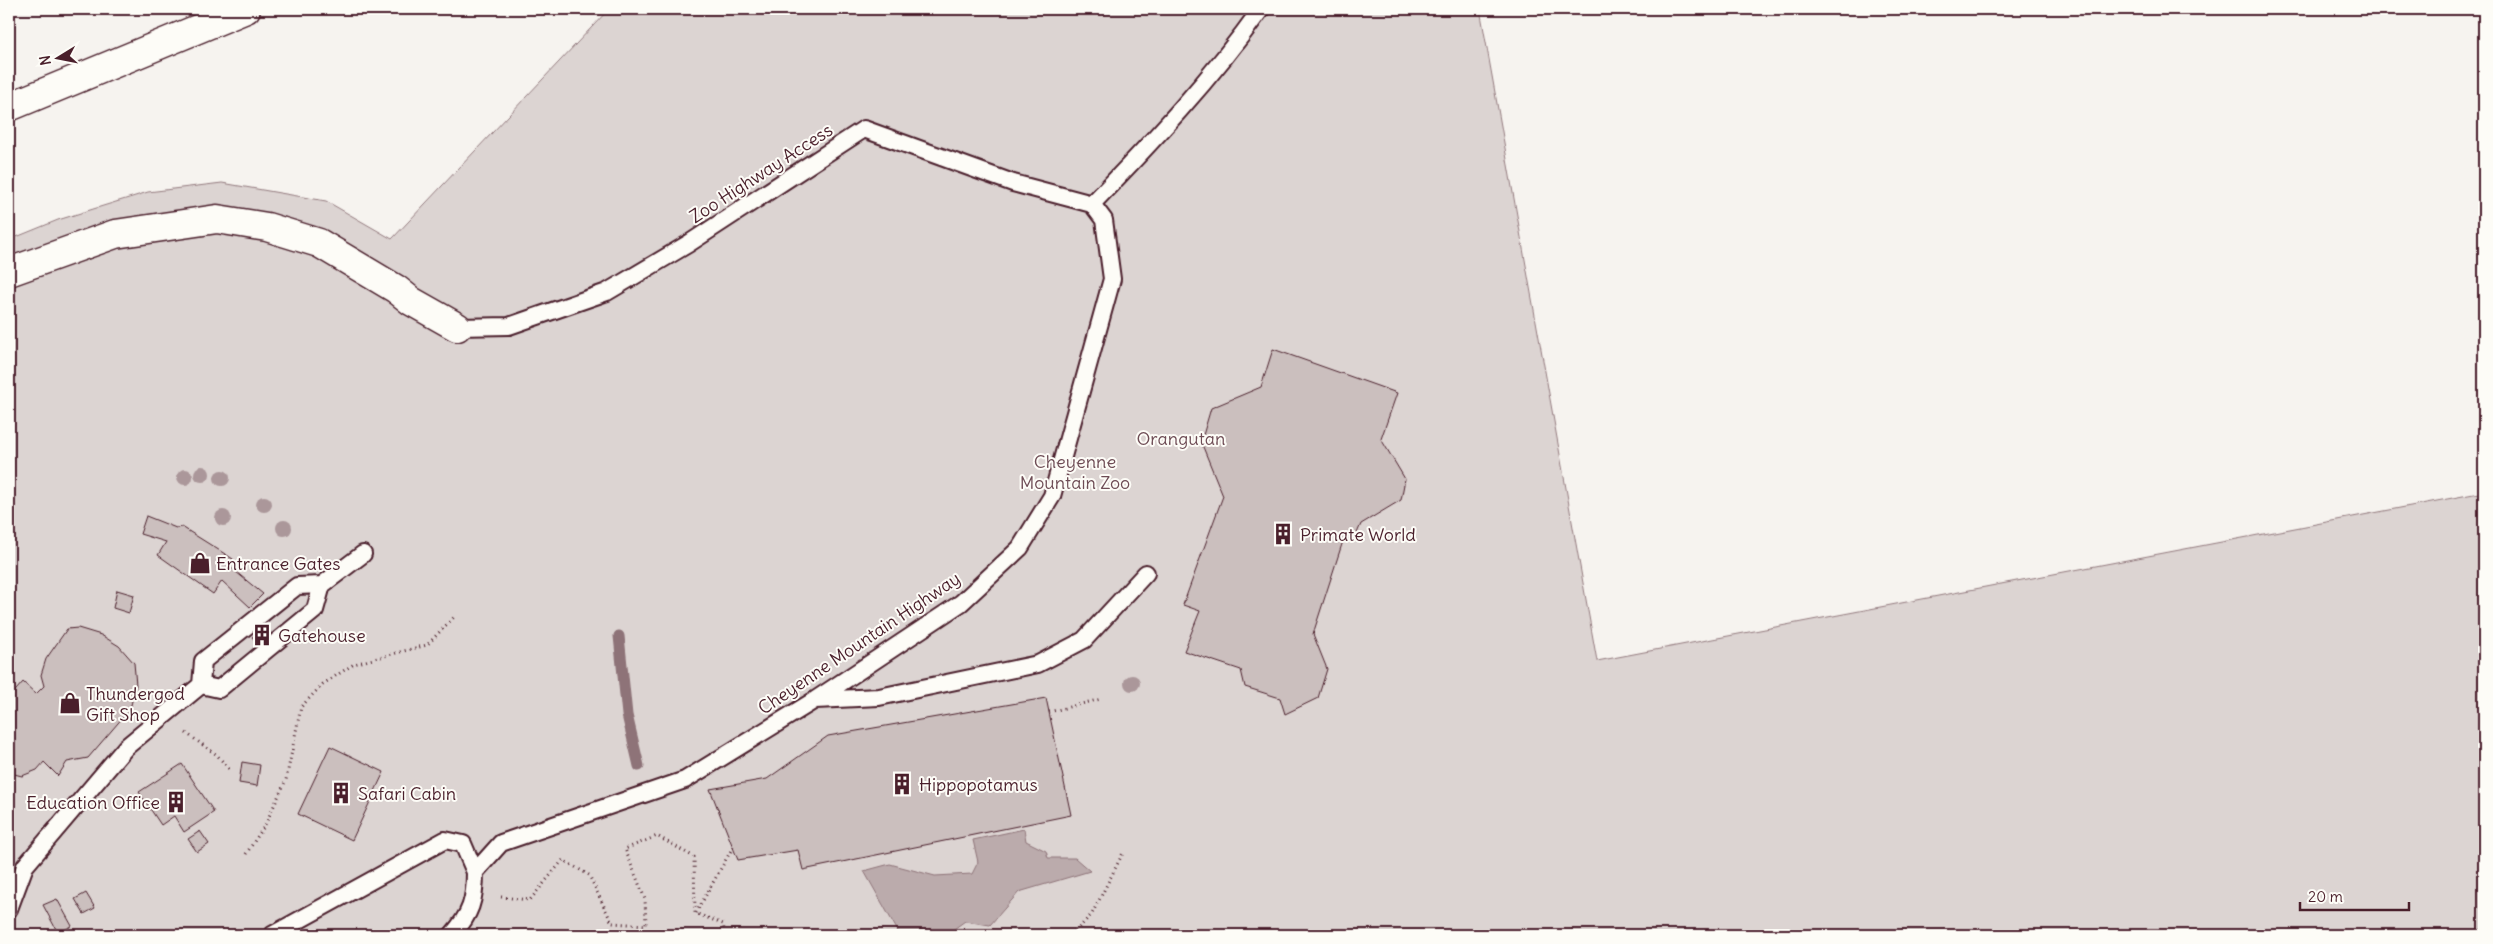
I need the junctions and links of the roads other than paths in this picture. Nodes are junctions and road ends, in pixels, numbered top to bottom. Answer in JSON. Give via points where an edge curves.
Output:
{"nodes":[{"id":1,"x":246,"y":9,"type":"edge"},
{"id":2,"x":1261,"y":9,"type":"edge"},
{"id":3,"x":9,"y":107,"type":"edge"},
{"id":4,"x":1092,"y":204,"type":"junction"},
{"id":5,"x":9,"y":272,"type":"edge"},
{"id":6,"x":457,"y":327,"type":"joint"},
{"id":7,"x":363,"y":554,"type":"dead end"},
{"id":8,"x":1146,"y":573,"type":"dead end"},
{"id":9,"x":322,"y":585,"type":"junction"},
{"id":10,"x":199,"y":687,"type":"junction"},
{"id":11,"x":815,"y":700,"type":"junction"},
{"id":12,"x":475,"y":872,"type":"junction"},
{"id":13,"x":9,"y":909,"type":"edge"},
{"id":14,"x":272,"y":935,"type":"edge"},
{"id":15,"x":452,"y":935,"type":"edge"}],
"edges":[{"from":1,"to":3,"type":"street"},
{"from":2,"to":4,"type":"lane","via":[[1236,44],[1159,134]]},
{"from":4,"to":6,"type":"lane","name":"Zoo Highway Access","via":[[1013,183],[864,129],[688,244],[607,292],[508,326]]},
{"from":4,"to":11,"type":"lane","name":"Cheyenne Mountain Highway","via":[[1104,220],[1112,280],[1052,496],[1020,548],[961,603]]},
{"from":5,"to":6,"type":"street","via":[[115,234],[217,219],[267,227],[319,243]]},
{"from":7,"to":9,"type":"lane"},
{"from":8,"to":11,"type":"lane","via":[[1084,640],[1038,664],[879,697]]},
{"from":9,"to":10,"type":"lane","via":[[315,610],[219,689]]},
{"from":9,"to":10,"type":"lane","via":[[298,586],[203,661]]},
{"from":10,"to":13,"type":"lane","via":[[126,747],[26,866]]},
{"from":11,"to":12,"type":"lane","name":"Cheyenne Mountain Highway","via":[[685,780],[502,843]]},
{"from":12,"to":14,"type":"lane","via":[[462,844],[445,840]]},
{"from":12,"to":15,"type":"lane","via":[[475,894],[467,920]]}]}
